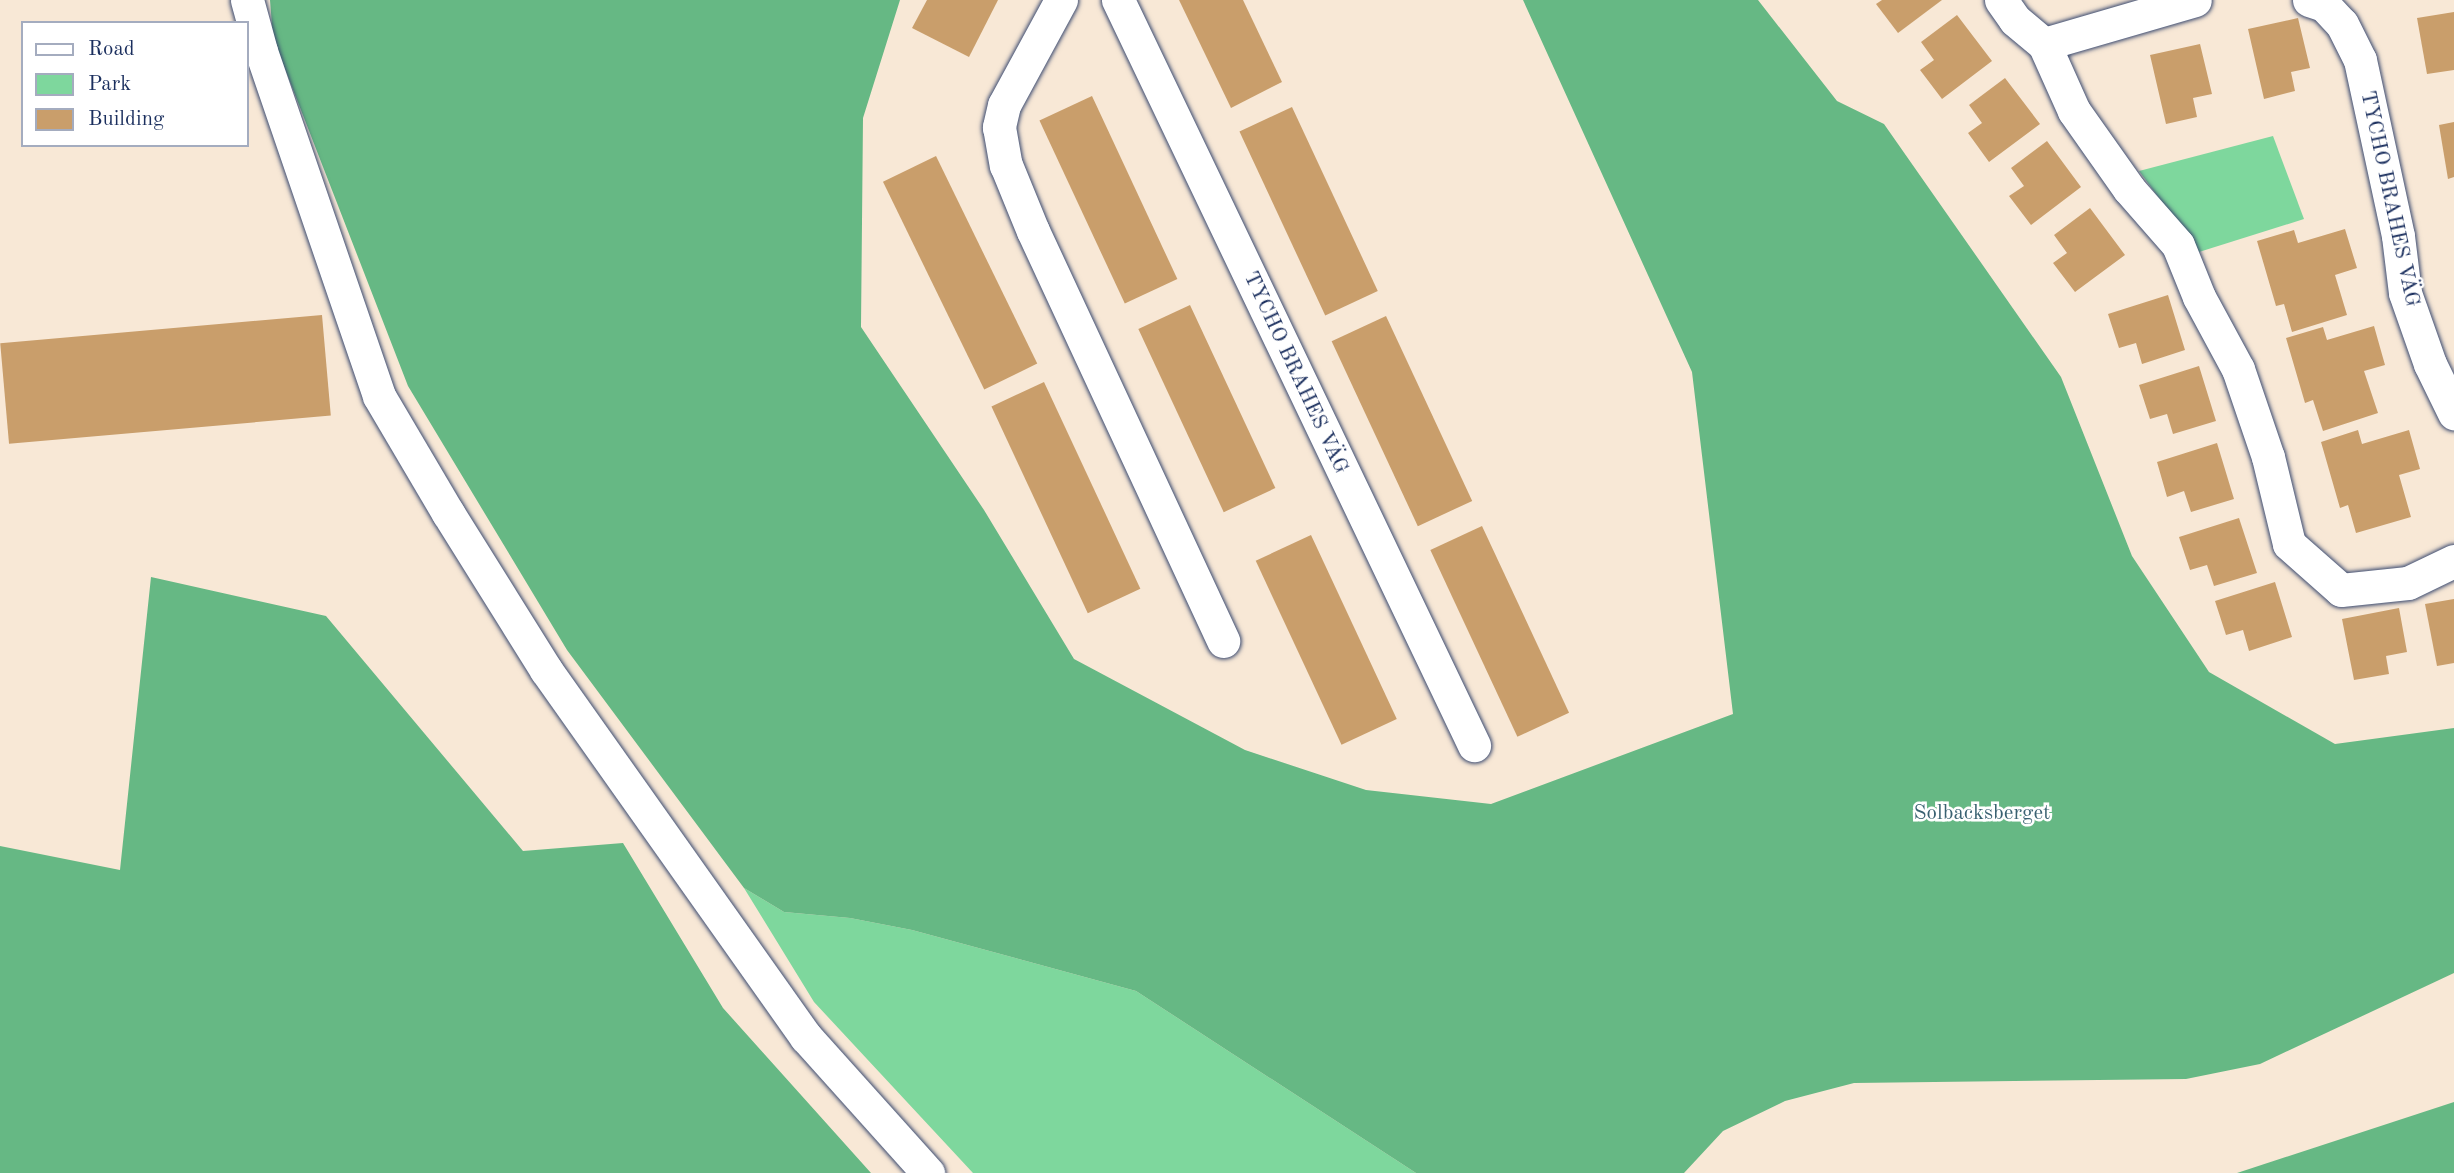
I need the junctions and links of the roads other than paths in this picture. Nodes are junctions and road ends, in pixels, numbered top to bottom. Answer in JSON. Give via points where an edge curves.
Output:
{"nodes":[{"id":1,"x":247,"y":0,"type":"edge"},
{"id":2,"x":1061,"y":0,"type":"edge"},
{"id":3,"x":1118,"y":0,"type":"edge"},
{"id":4,"x":2001,"y":0,"type":"edge"},
{"id":5,"x":2195,"y":0,"type":"edge"},
{"id":6,"x":2309,"y":0,"type":"edge"},
{"id":7,"x":2044,"y":44,"type":"junction"},
{"id":8,"x":2454,"y":414,"type":"edge"},
{"id":9,"x":2454,"y":561,"type":"edge"},
{"id":10,"x":1223,"y":641,"type":"dead end"},
{"id":11,"x":1474,"y":745,"type":"dead end"},
{"id":12,"x":928,"y":1173,"type":"edge"}],
"edges":[{"from":1,"to":12,"type":"street","via":[[379,396],[554,681],[806,1037]]},
{"from":2,"to":10,"type":"street","via":[[1004,105],[999,127],[1006,165]]},
{"from":3,"to":11,"type":"street","name":"TYCHO BRAHES VÄG"},
{"from":4,"to":7,"type":"street","via":[[2015,20]]},
{"from":5,"to":7,"type":"street"},
{"from":6,"to":8,"type":"street","name":"TYCHO BRAHES VÄG","via":[[2324,5],[2342,24],[2360,60],[2398,236],[2405,293]]},
{"from":7,"to":9,"type":"street","via":[[2074,111],[2129,189],[2178,245],[2199,297],[2238,369],[2268,457],[2289,544],[2341,590],[2408,583]]}]}
